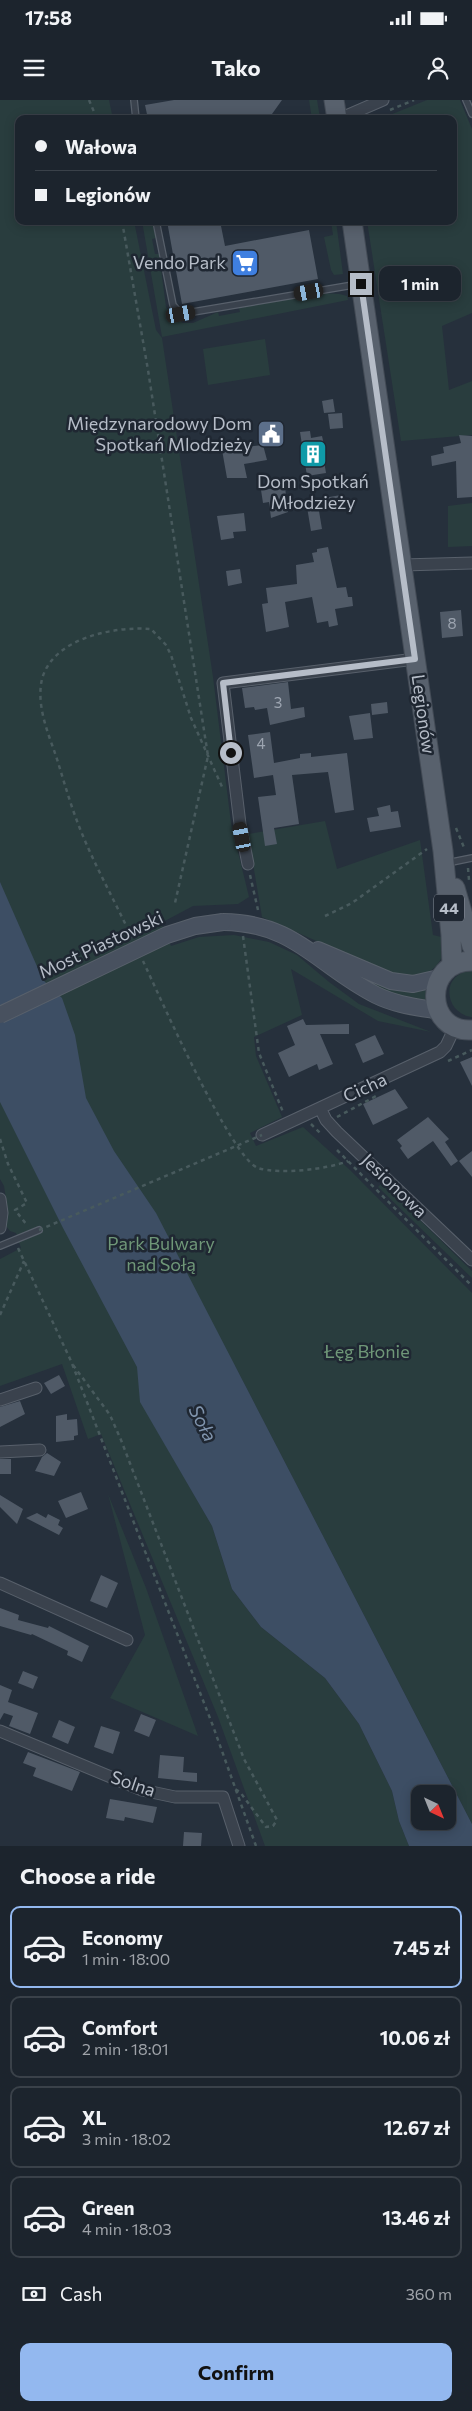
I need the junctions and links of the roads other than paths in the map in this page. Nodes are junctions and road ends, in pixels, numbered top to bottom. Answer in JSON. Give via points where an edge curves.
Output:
{"nodes":[{"id":1,"x":134,"y":100,"type":"edge"},
{"id":2,"x":334,"y":100,"type":"edge"},
{"id":3,"x":383,"y":100,"type":"edge"},
{"id":4,"x":466,"y":100,"type":"edge"},
{"id":5,"x":472,"y":114,"type":"edge"},
{"id":6,"x":136,"y":115,"type":"edge"},
{"id":7,"x":337,"y":115,"type":"edge"},
{"id":8,"x":347,"y":115,"type":"edge"},
{"id":9,"x":157,"y":225,"type":"edge"},
{"id":10,"x":353,"y":225,"type":"edge"},
{"id":11,"x":361,"y":284,"type":"junction"},
{"id":12,"x":472,"y":563,"type":"edge"},
{"id":13,"x":403,"y":565,"type":"junction"},
{"id":14,"x":415,"y":659,"type":"junction"},
{"id":15,"x":439,"y":854,"type":"junction"},
{"id":16,"x":472,"y":858,"type":"edge"},
{"id":17,"x":248,"y":864,"type":"road end"},
{"id":18,"x":458,"y":897,"type":"junction"},
{"id":19,"x":472,"y":917,"type":"edge"},
{"id":20,"x":300,"y":943,"type":"junction"},
{"id":21,"x":472,"y":946,"type":"edge"},
{"id":22,"x":472,"y":961,"type":"edge"},
{"id":23,"x":446,"y":972,"type":"junction"},
{"id":24,"x":439,"y":1011,"type":"junction"},
{"id":25,"x":0,"y":1015,"type":"edge"},
{"id":26,"x":464,"y":1029,"type":"edge"},
{"id":27,"x":320,"y":1108,"type":"junction"},
{"id":28,"x":262,"y":1135,"type":"road end"},
{"id":29,"x":0,"y":1199,"type":"edge"},
{"id":30,"x":0,"y":1228,"type":"edge"},
{"id":31,"x":39,"y":1230,"type":"road end"},
{"id":32,"x":0,"y":1246,"type":"edge"},
{"id":33,"x":472,"y":1260,"type":"edge"},
{"id":34,"x":36,"y":1388,"type":"dead end"},
{"id":35,"x":0,"y":1400,"type":"edge"},
{"id":36,"x":40,"y":1450,"type":"dead end"},
{"id":37,"x":0,"y":1452,"type":"edge"},
{"id":38,"x":0,"y":1583,"type":"edge"},
{"id":39,"x":127,"y":1640,"type":"dead end"},
{"id":40,"x":0,"y":1731,"type":"edge"},
{"id":41,"x":239,"y":1846,"type":"edge"}],
"edges":[{"from":1,"to":6,"type":"lane"},
{"from":2,"to":7,"type":"main road"},
{"from":3,"to":8,"type":"street"},
{"from":4,"to":5,"type":"lane"},
{"from":9,"to":11,"type":"lane","via":[[173,305],[181,314]]},
{"from":10,"to":11,"type":"main road","name":"Legionów","number":"44"},
{"from":11,"to":13,"type":"main road","name":"Legionów","number":"44"},
{"from":12,"to":13,"type":"street"},
{"from":13,"to":14,"type":"main road","name":"Legionów","number":"44"},
{"from":14,"to":15,"type":"main road","name":"Legionów","number":"44"},
{"from":14,"to":17,"type":"street","via":[[223,683]]},
{"from":15,"to":16,"type":"lane"},
{"from":15,"to":18,"type":"main road","name":"Legionów","number":"44"},
{"from":15,"to":23,"type":"main road","name":"Legionów","number":"44","via":[[451,935]]},
{"from":18,"to":19,"type":"main road"},
{"from":18,"to":21,"type":"main road","name":"Legionów","number":"44"},
{"from":20,"to":23,"type":"street","via":[[391,980],[412,984]]},
{"from":20,"to":24,"type":"street","via":[[376,995],[401,1005]]},
{"from":20,"to":25,"type":"street","name":"Most Piastowski","bridge":true,"via":[[262,926],[244,922],[195,926],[167,935]]},
{"from":22,"to":23,"type":"main road"},
{"from":23,"to":24,"type":"main road","number":"44","via":[[435,991]]},
{"from":24,"to":26,"type":"main road","via":[[446,1021]]},
{"from":26,"to":27,"type":"street","name":"Cicha","via":[[440,1052]]},
{"from":27,"to":28,"type":"street","name":"Cicha"},
{"from":27,"to":33,"type":"street","name":"Jesionowa","via":[[337,1132]]},
{"from":29,"to":30,"type":"street"},
{"from":31,"to":32,"type":"lane"},
{"from":34,"to":35,"type":"street"},
{"from":36,"to":37,"type":"street"},
{"from":38,"to":39,"type":"street"},
{"from":40,"to":41,"type":"street","name":"Solna","via":[[142,1790],[174,1797],[223,1797]]}]}
